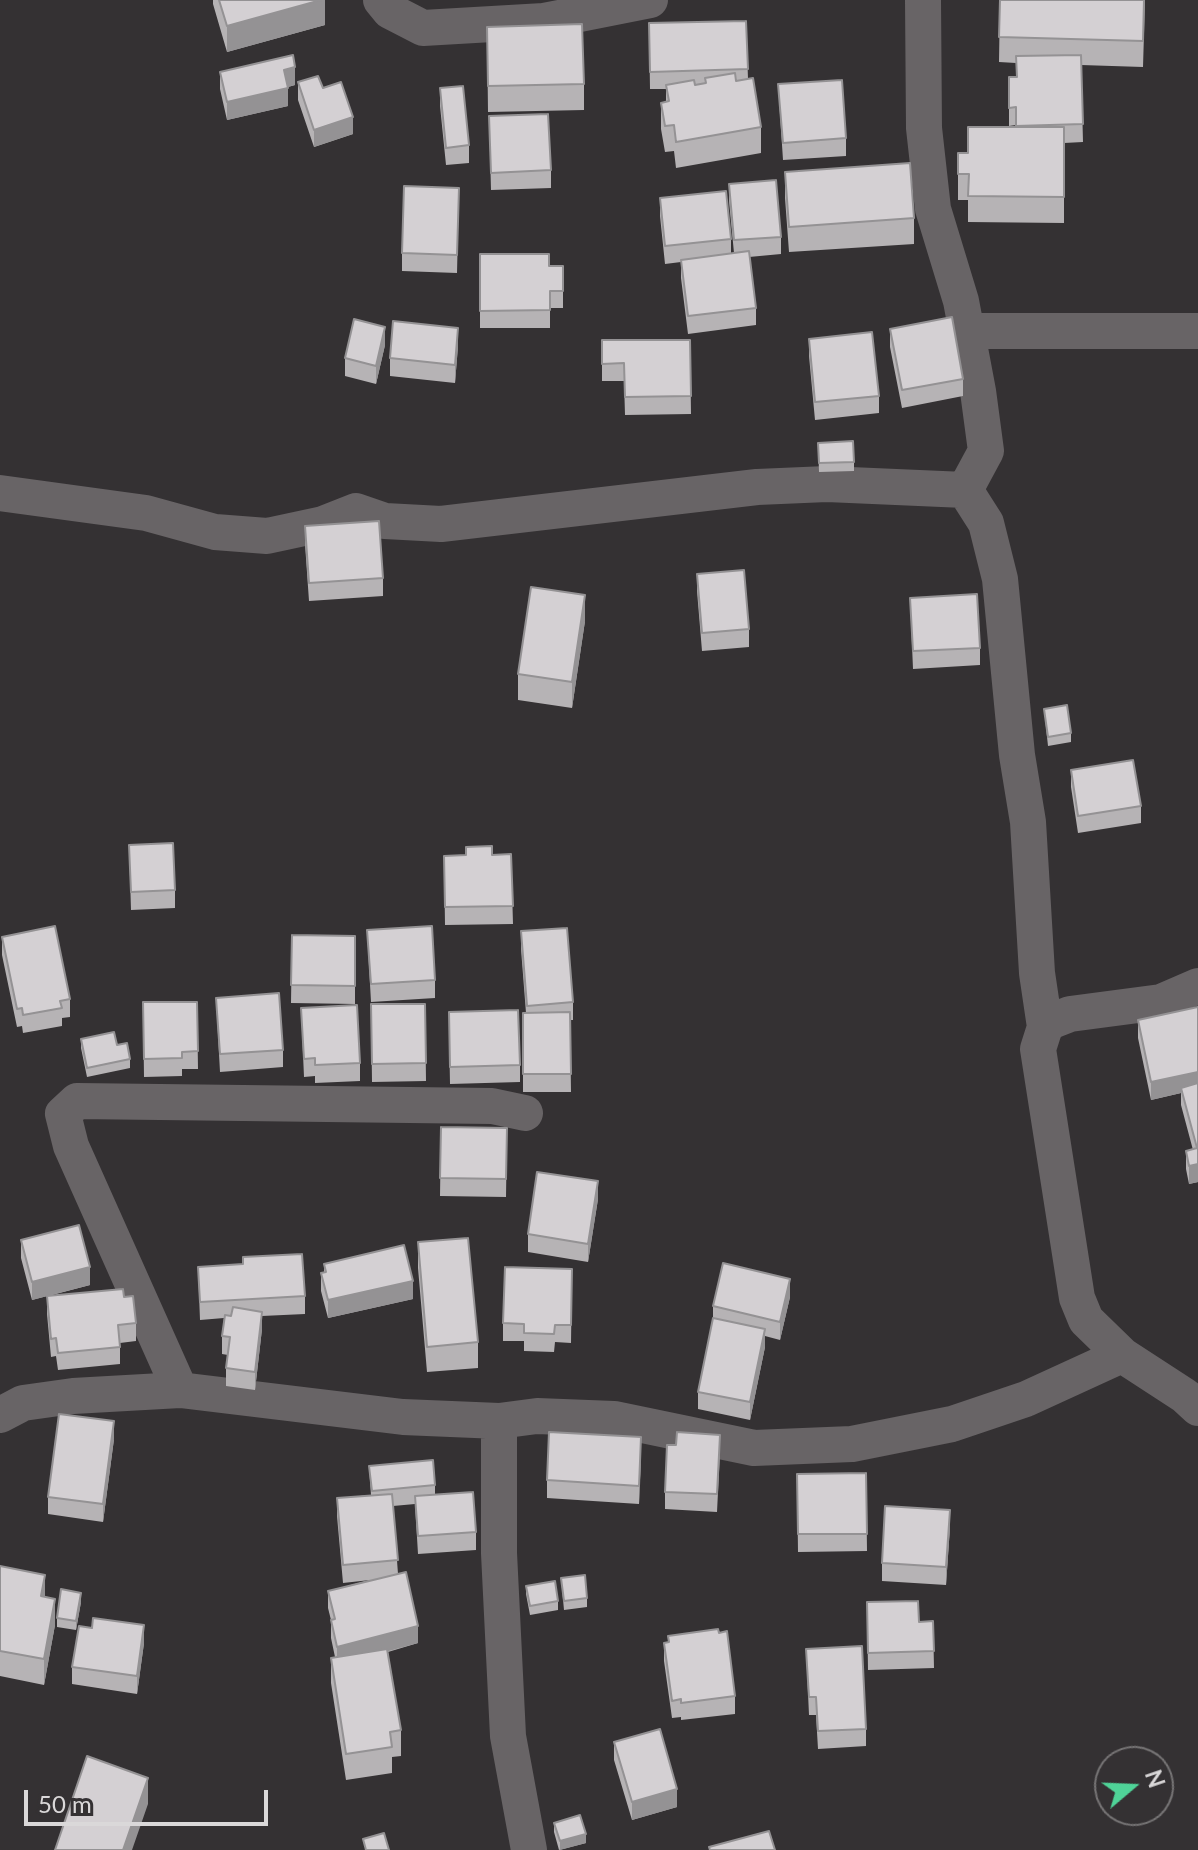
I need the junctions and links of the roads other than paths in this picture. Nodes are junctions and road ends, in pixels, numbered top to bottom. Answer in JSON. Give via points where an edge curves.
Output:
{"nodes":[{"id":1,"x":381,"y":0,"type":"edge"},
{"id":2,"x":650,"y":0,"type":"edge"},
{"id":3,"x":923,"y":0,"type":"edge"},
{"id":4,"x":967,"y":331,"type":"junction"},
{"id":5,"x":1198,"y":331,"type":"edge"},
{"id":6,"x":965,"y":490,"type":"junction"},
{"id":7,"x":0,"y":493,"type":"edge"},
{"id":8,"x":1198,"y":986,"type":"edge"},
{"id":9,"x":1045,"y":1027,"type":"junction"},
{"id":10,"x":525,"y":1113,"type":"dead end"},
{"id":11,"x":1122,"y":1355,"type":"junction"},
{"id":12,"x":180,"y":1390,"type":"junction"},
{"id":13,"x":1198,"y":1408,"type":"edge"},
{"id":14,"x":0,"y":1415,"type":"edge"},
{"id":15,"x":499,"y":1421,"type":"junction"},
{"id":16,"x":529,"y":1850,"type":"edge"}],
"edges":[{"from":1,"to":2,"type":"street","via":[[390,11],[423,28],[544,21]]},
{"from":3,"to":4,"type":"street","via":[[924,128],[933,209]]},
{"from":4,"to":5,"type":"street"},
{"from":4,"to":6,"type":"street","via":[[986,451]]},
{"from":6,"to":7,"type":"street","via":[[827,484],[757,487],[441,524],[385,521],[356,511],[267,536],[215,532],[146,513]]},
{"from":6,"to":9,"type":"street","via":[[986,523],[1000,579]]},
{"from":8,"to":9,"type":"street","via":[[1161,1002],[1070,1014]]},
{"from":9,"to":11,"type":"street","via":[[1039,1062],[1077,1298],[1086,1320]]},
{"from":10,"to":12,"type":"street","via":[[492,1106],[77,1101],[63,1114],[71,1146]]},
{"from":11,"to":13,"type":"street"},
{"from":11,"to":15,"type":"street","via":[[1026,1399],[952,1424],[852,1444],[754,1448],[614,1419],[537,1416]]},
{"from":12,"to":14,"type":"street","via":[[73,1396],[23,1403]]},
{"from":12,"to":15,"type":"street","via":[[403,1417]]},
{"from":15,"to":16,"type":"street","via":[[508,1736]]}]}
